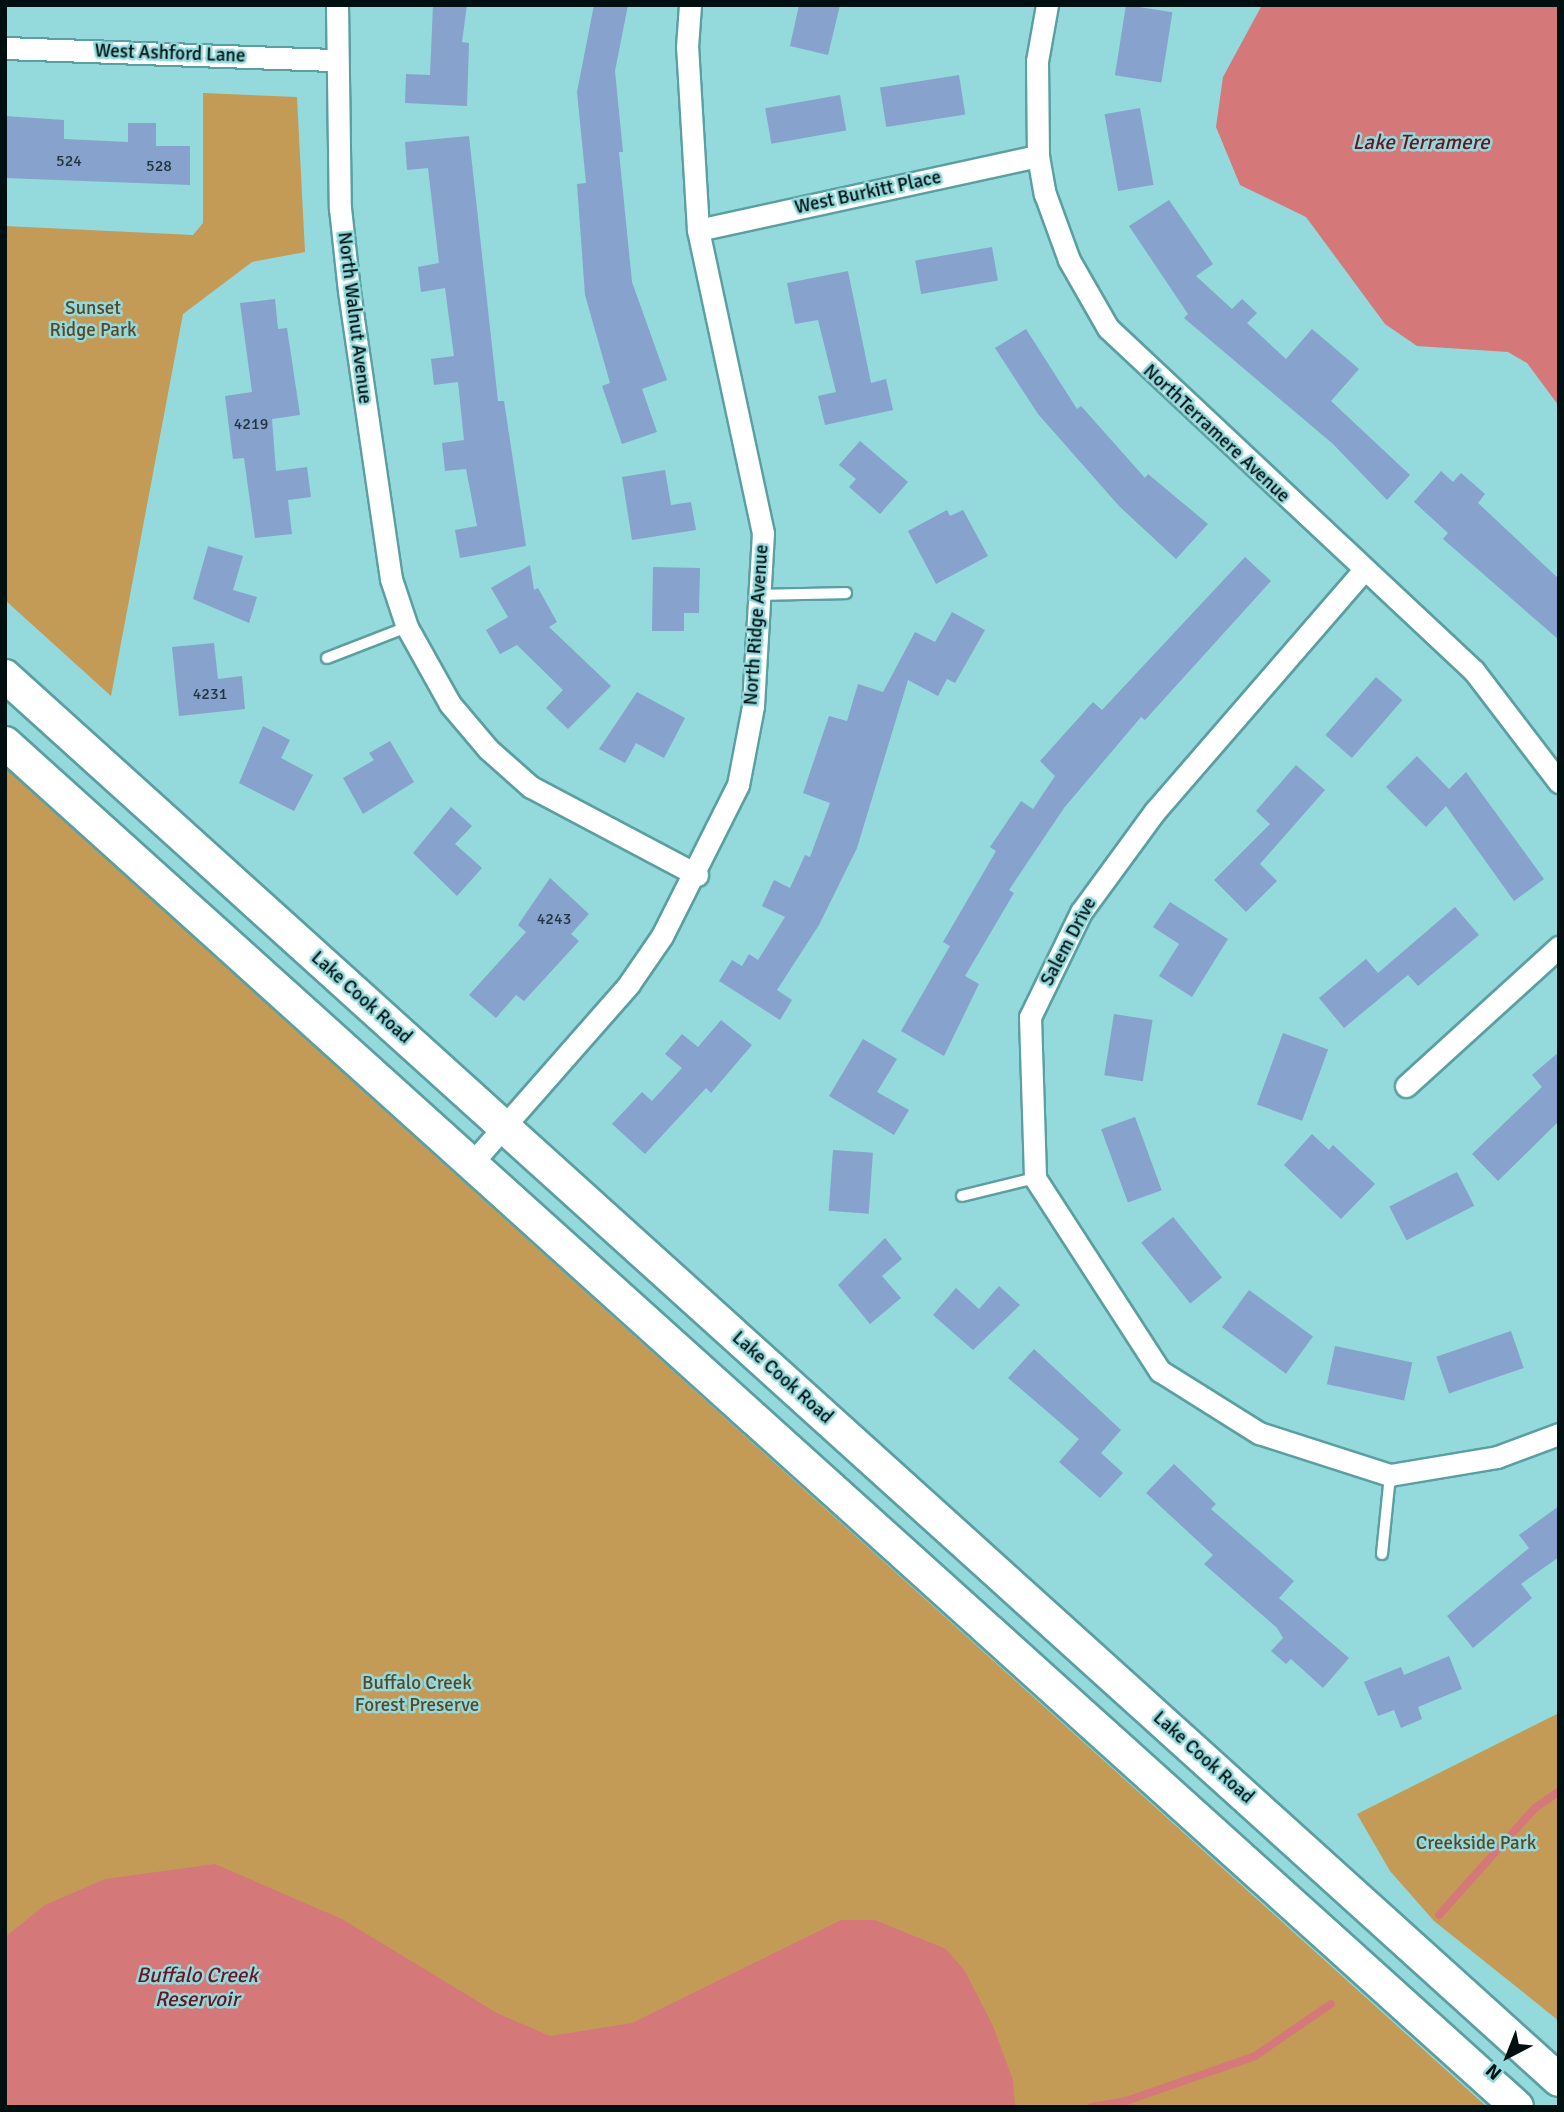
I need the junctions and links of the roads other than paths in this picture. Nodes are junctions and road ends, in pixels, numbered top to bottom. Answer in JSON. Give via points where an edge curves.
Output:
{"nodes":[{"id":1,"x":337,"y":5,"type":"edge"},
{"id":2,"x":690,"y":5,"type":"edge"},
{"id":3,"x":1047,"y":5,"type":"edge"},
{"id":4,"x":5,"y":48,"type":"edge"},
{"id":5,"x":335,"y":60,"type":"junction"},
{"id":6,"x":1038,"y":156,"type":"junction"},
{"id":7,"x":698,"y":230,"type":"junction"},
{"id":8,"x":1363,"y":571,"type":"junction"},
{"id":9,"x":846,"y":593,"type":"dead end"},
{"id":10,"x":760,"y":595,"type":"junction"},
{"id":11,"x":407,"y":627,"type":"junction"},
{"id":12,"x":327,"y":658,"type":"dead end"},
{"id":13,"x":5,"y":676,"type":"edge"},
{"id":14,"x":5,"y":743,"type":"edge"},
{"id":15,"x":1559,"y":782,"type":"edge"},
{"id":16,"x":697,"y":876,"type":"junction"},
{"id":17,"x":1559,"y":947,"type":"edge"},
{"id":18,"x":1406,"y":1086,"type":"dead end"},
{"id":19,"x":505,"y":1127,"type":"junction"},
{"id":20,"x":472,"y":1163,"type":"junction"},
{"id":21,"x":1035,"y":1178,"type":"junction"},
{"id":22,"x":962,"y":1196,"type":"dead end"},
{"id":23,"x":1559,"y":1434,"type":"edge"},
{"id":24,"x":1390,"y":1475,"type":"junction"},
{"id":25,"x":1382,"y":1554,"type":"dead end"},
{"id":26,"x":1559,"y":2080,"type":"edge"},
{"id":27,"x":1517,"y":2107,"type":"edge"}],
"edges":[{"from":1,"to":5,"type":"street","name":"North Walnut Avenue"},
{"from":2,"to":7,"type":"street","name":"North Ridge Avenue","via":[[687,47]]},
{"from":3,"to":6,"type":"street","name":"NorthTerramere Avenue","via":[[1037,61]]},
{"from":4,"to":5,"type":"street","name":"West Ashford Lane"},
{"from":5,"to":11,"type":"street","name":"North Walnut Avenue","via":[[348,291],[389,566]]},
{"from":6,"to":7,"type":"street","name":"West Burkitt Place"},
{"from":6,"to":8,"type":"street","name":"NorthTerramere Avenue","via":[[1069,260],[1108,328]]},
{"from":7,"to":10,"type":"street","name":"North Ridge Avenue","via":[[763,533]]},
{"from":8,"to":15,"type":"street","name":"NorthTerramere Avenue","via":[[1474,671]]},
{"from":8,"to":21,"type":"street","name":"Salem Drive","via":[[1156,811],[1080,912],[1030,1017]]},
{"from":9,"to":10,"type":"lane"},
{"from":10,"to":16,"type":"street","name":"North Ridge Avenue","via":[[753,706],[738,785]]},
{"from":11,"to":12,"type":"lane"},
{"from":11,"to":16,"type":"street","name":"North Walnut Avenue","via":[[450,704],[488,749],[531,787]]},
{"from":13,"to":19,"type":"main road","name":"Lake Cook Road"},
{"from":14,"to":20,"type":"main road"},
{"from":16,"to":19,"type":"street","name":"North Ridge Avenue","via":[[629,984]]},
{"from":17,"to":18,"type":"street"},
{"from":19,"to":20,"type":"street","name":"North Ridge Avenue"},
{"from":19,"to":26,"type":"main road","name":"Lake Cook Road"},
{"from":20,"to":27,"type":"main road"},
{"from":21,"to":22,"type":"lane"},
{"from":21,"to":24,"type":"street","via":[[1160,1371],[1259,1433]]},
{"from":23,"to":24,"type":"street","via":[[1497,1457]]},
{"from":24,"to":25,"type":"lane"}]}
